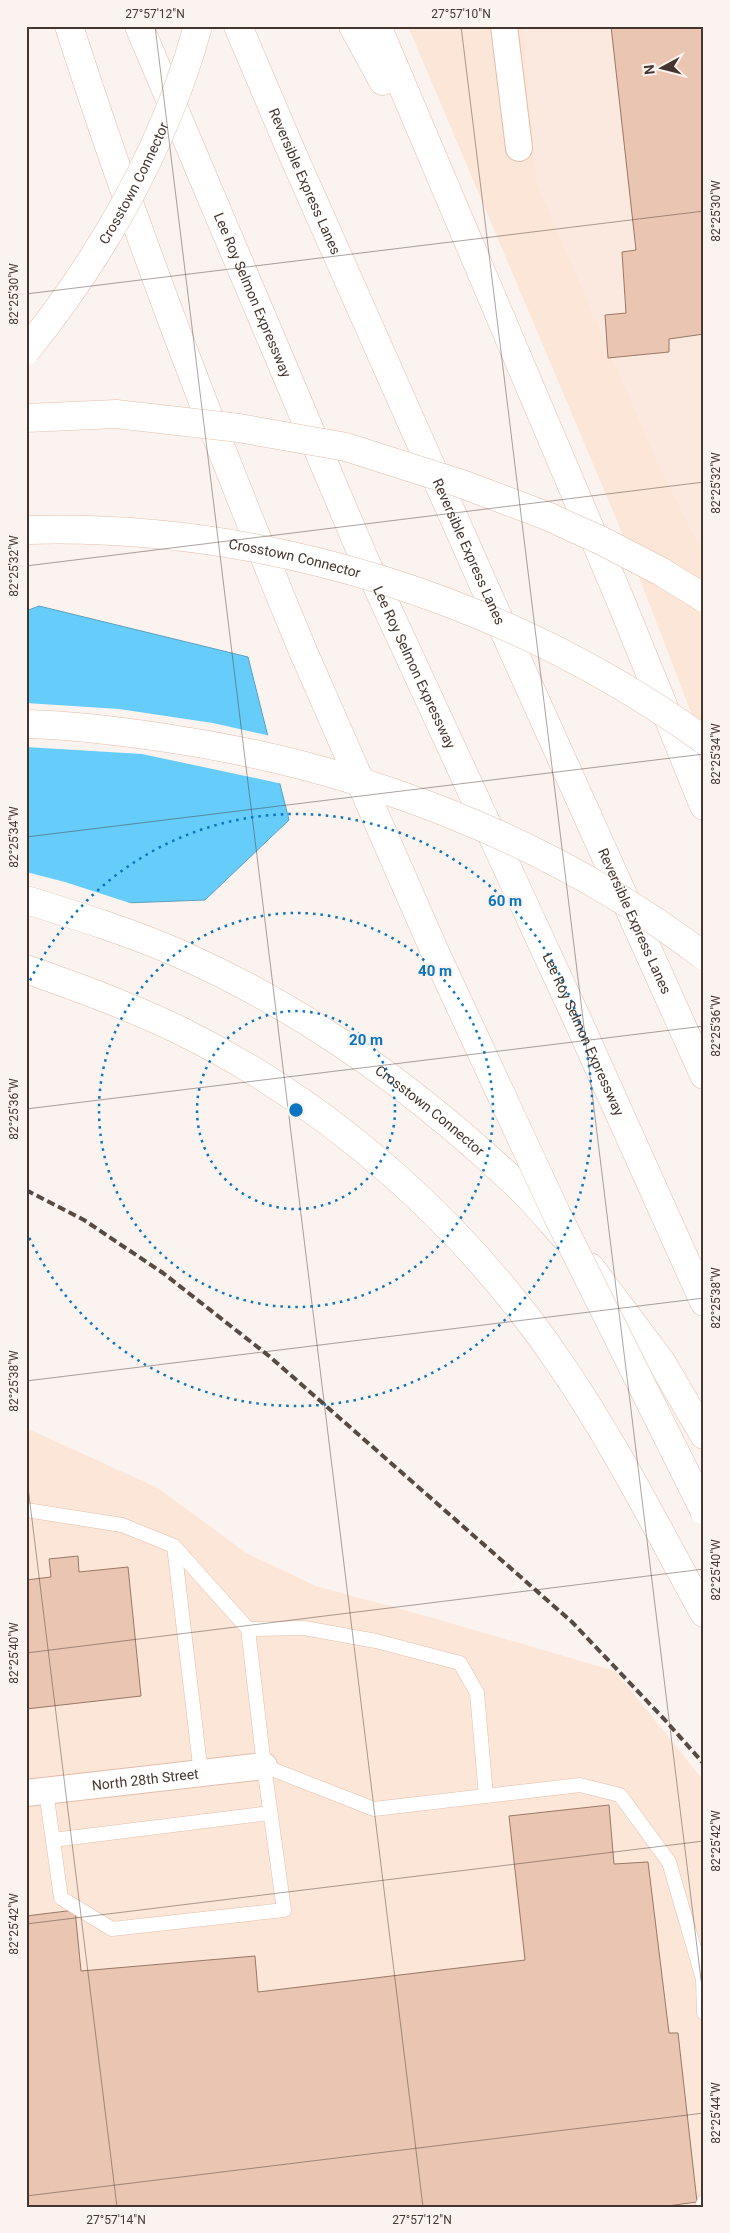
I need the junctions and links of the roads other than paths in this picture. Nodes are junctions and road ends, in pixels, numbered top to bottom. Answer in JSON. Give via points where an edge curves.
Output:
{"nodes":[{"id":1,"x":69,"y":26,"type":"edge"},
{"id":2,"x":139,"y":26,"type":"edge"},
{"id":3,"x":198,"y":26,"type":"edge"},
{"id":4,"x":238,"y":26,"type":"edge"},
{"id":5,"x":353,"y":26,"type":"edge"},
{"id":6,"x":377,"y":26,"type":"edge"},
{"id":7,"x":504,"y":26,"type":"edge"},
{"id":8,"x":519,"y":148,"type":"dead end"},
{"id":9,"x":439,"y":175,"type":"junction"},
{"id":10,"x":26,"y":351,"type":"edge"},
{"id":11,"x":26,"y":418,"type":"edge"},
{"id":12,"x":26,"y":530,"type":"edge"},
{"id":13,"x":704,"y":598,"type":"edge"},
{"id":14,"x":26,"y":724,"type":"edge"},
{"id":15,"x":704,"y":740,"type":"edge"},
{"id":16,"x":704,"y":806,"type":"edge"},
{"id":17,"x":26,"y":900,"type":"edge"},
{"id":18,"x":704,"y":956,"type":"edge"},
{"id":19,"x":26,"y":969,"type":"edge"},
{"id":20,"x":704,"y":1075,"type":"edge"},
{"id":21,"x":704,"y":1302,"type":"edge"},
{"id":22,"x":704,"y":1435,"type":"edge"},
{"id":23,"x":26,"y":1510,"type":"edge"},
{"id":24,"x":704,"y":1510,"type":"edge"},
{"id":25,"x":174,"y":1546,"type":"junction"},
{"id":26,"x":704,"y":1613,"type":"edge"},
{"id":27,"x":248,"y":1628,"type":"junction"},
{"id":28,"x":264,"y":1766,"type":"junction"},
{"id":29,"x":200,"y":1774,"type":"junction"},
{"id":30,"x":36,"y":1792,"type":"edge"},
{"id":31,"x":486,"y":1796,"type":"junction"},
{"id":32,"x":270,"y":1813,"type":"junction"},
{"id":33,"x":53,"y":1840,"type":"junction"},
{"id":34,"x":704,"y":2013,"type":"edge"},
{"id":35,"x":704,"y":2202,"type":"edge"},
{"id":36,"x":702,"y":2207,"type":"edge"}],
"edges":[{"from":1,"to":24,"type":"highway","bridge":true,"via":[[164,302],[231,477],[303,651],[435,952],[552,1206]]},
{"from":2,"to":21,"type":"highway","name":"Lee Roy Selmon Expressway","via":[[363,556]]},
{"from":3,"to":10,"type":"highway","name":"Crosstown Connector","bridge":true,"via":[[174,97],[132,191],[78,282]]},
{"from":4,"to":20,"type":"highway","name":"Reversible Express Lanes","bridge":true},
{"from":5,"to":9,"type":"highway"},
{"from":6,"to":9,"type":"highway"},
{"from":7,"to":8,"type":"street"},
{"from":9,"to":16,"type":"highway","bridge":true,"via":[[619,597]]},
{"from":11,"to":13,"type":"highway","bridge":true,"via":[[116,414],[239,428],[346,447],[462,484],[547,516],[660,571]]},
{"from":12,"to":15,"type":"highway","name":"Crosstown Connector","bridge":true,"via":[[132,532],[207,541],[337,566],[486,618],[551,648],[629,691]]},
{"from":14,"to":18,"type":"highway","bridge":true,"via":[[109,729],[200,743],[284,760],[428,804],[521,846],[611,893]]},
{"from":17,"to":22,"type":"highway","name":"Crosstown Connector","via":[[94,921],[187,957],[277,1004],[375,1066],[513,1181],[570,1243],[662,1363]]},
{"from":19,"to":26,"type":"highway","via":[[114,1000],[185,1033],[252,1071],[348,1136],[439,1217],[482,1262],[560,1364],[601,1426]]},
{"from":23,"to":25,"type":"lane","via":[[122,1525]]},
{"from":25,"to":27,"type":"lane"},
{"from":25,"to":29,"type":"lane"},
{"from":27,"to":28,"type":"lane"},
{"from":27,"to":31,"type":"lane","via":[[304,1628],[376,1641],[460,1663],[477,1693]]},
{"from":28,"to":29,"type":"street","name":"North 28th Street"},
{"from":28,"to":31,"type":"lane","via":[[374,1809]]},
{"from":28,"to":32,"type":"lane"},
{"from":29,"to":30,"type":"street","name":"North 28th Street"},
{"from":30,"to":33,"type":"lane"},
{"from":31,"to":34,"type":"lane","via":[[580,1785],[620,1795],[668,1862],[703,1979]]},
{"from":32,"to":33,"type":"lane"},
{"from":32,"to":33,"type":"lane","via":[[284,1910],[112,1929],[61,1898]]},
{"from":35,"to":36,"type":"lane"}]}
